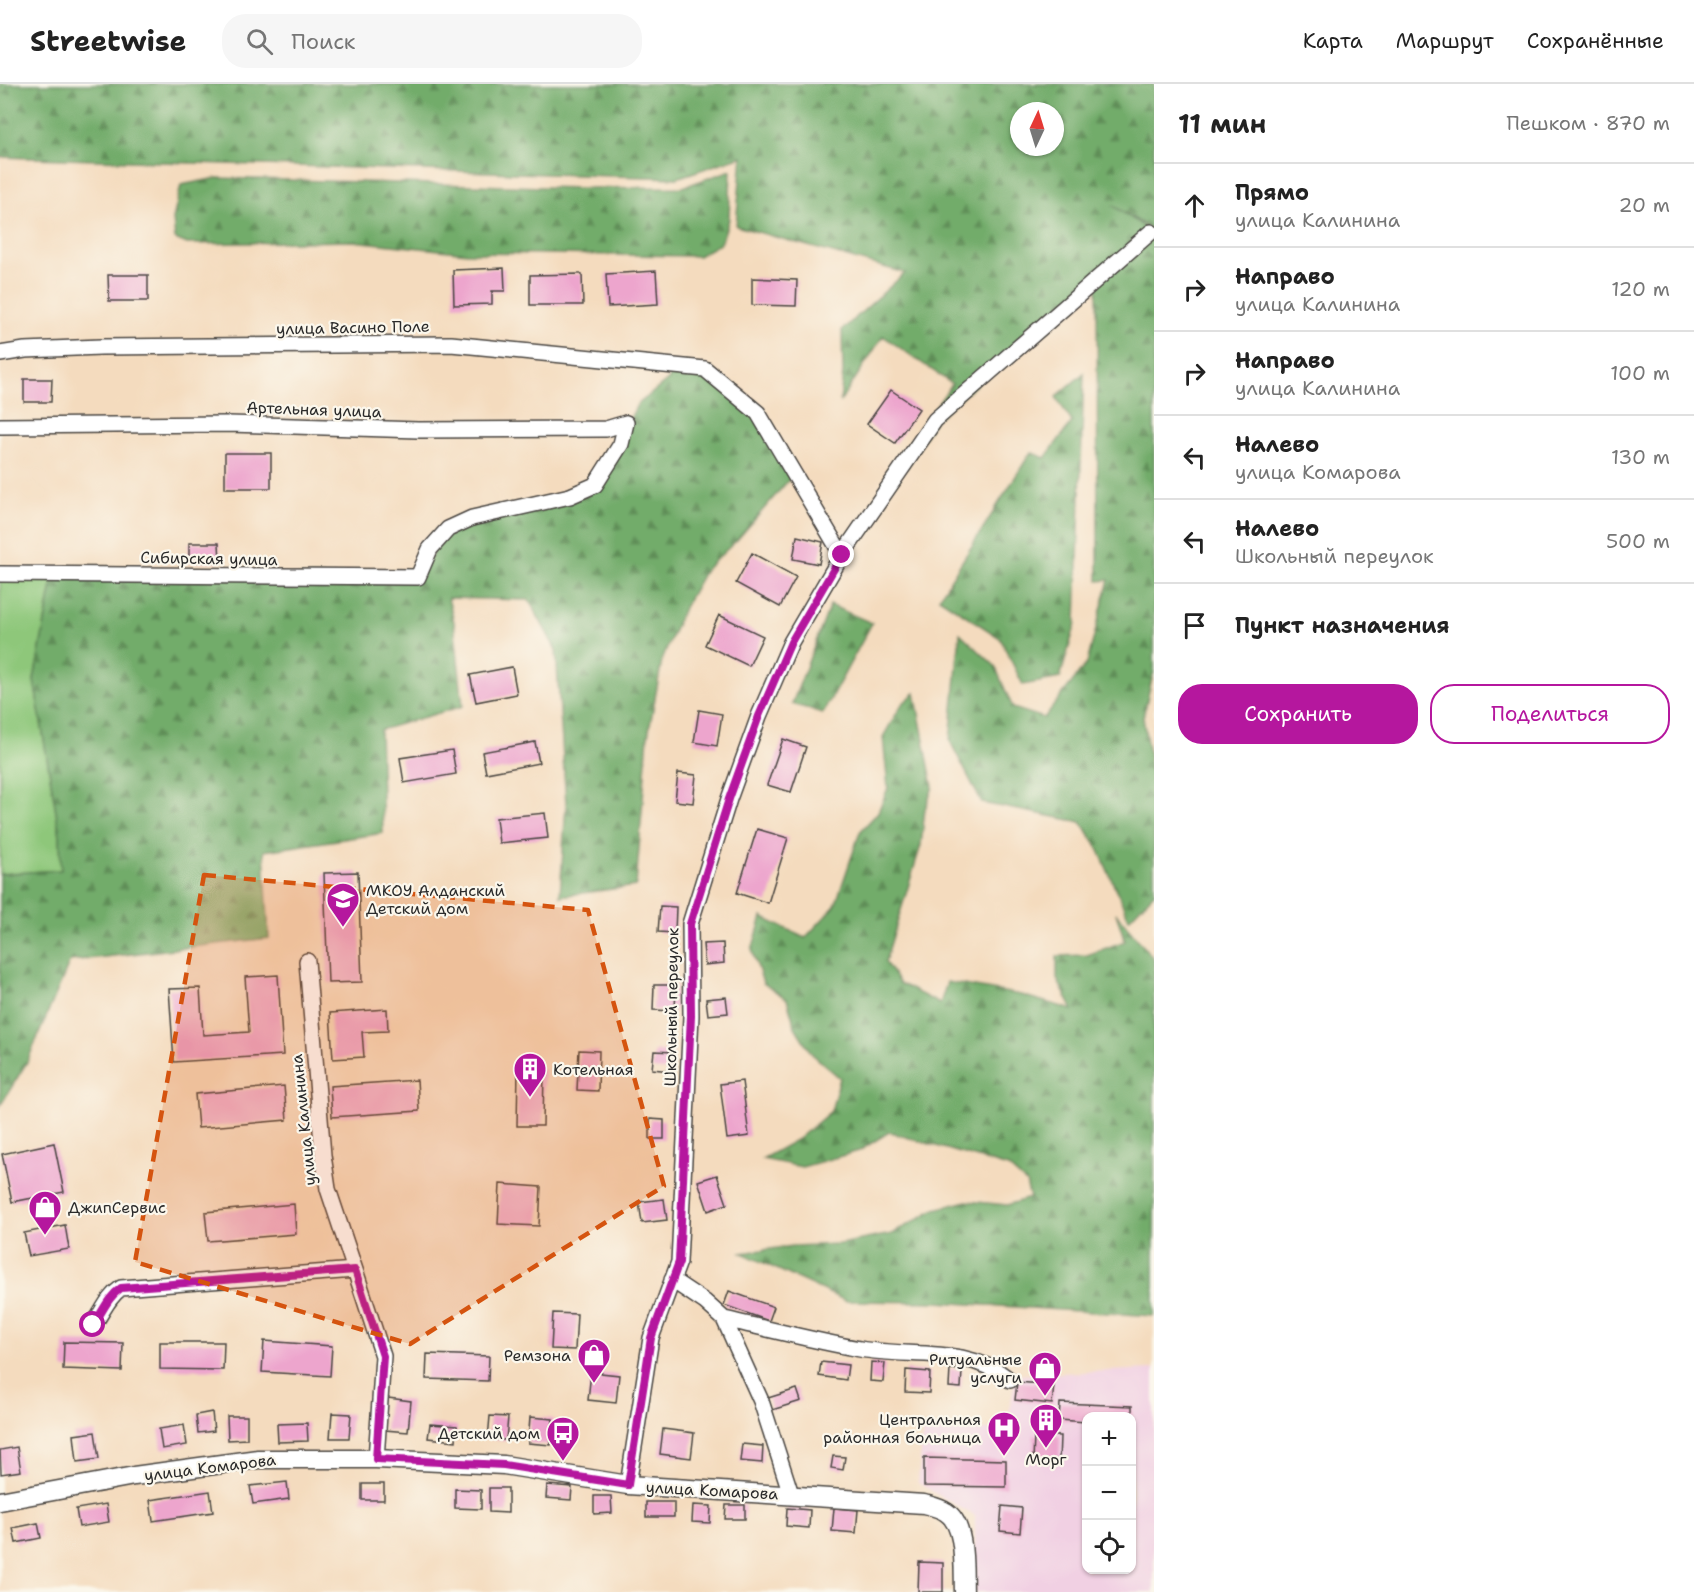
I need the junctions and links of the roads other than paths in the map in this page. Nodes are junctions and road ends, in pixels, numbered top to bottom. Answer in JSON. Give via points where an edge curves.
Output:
{"nodes":[{"id":1,"x":1151,"y":232,"type":"dead end"},
{"id":2,"x":0,"y":354,"type":"edge"},
{"id":3,"x":0,"y":426,"type":"edge"},
{"id":4,"x":842,"y":555,"type":"junction"},
{"id":5,"x":0,"y":574,"type":"edge"},
{"id":6,"x":418,"y":577,"type":"joint"},
{"id":7,"x":307,"y":962,"type":"dead end"},
{"id":8,"x":355,"y":1270,"type":"junction"},
{"id":9,"x":672,"y":1280,"type":"junction"},
{"id":10,"x":724,"y":1319,"type":"junction"},
{"id":11,"x":93,"y":1325,"type":"dead end"},
{"id":12,"x":1010,"y":1380,"type":"dead end"},
{"id":13,"x":376,"y":1459,"type":"junction"},
{"id":14,"x":628,"y":1485,"type":"junction"},
{"id":15,"x":791,"y":1494,"type":"junction"},
{"id":16,"x":0,"y":1501,"type":"edge"},
{"id":17,"x":964,"y":1592,"type":"edge"}],
"edges":[{"from":1,"to":4,"type":"street","name":"Школьный переулок","via":[[935,420]]},
{"from":2,"to":4,"type":"street","name":"улица Васино Поле","via":[[101,347],[451,344],[705,369],[758,413]]},
{"from":3,"to":6,"type":"street","name":"Артельная улица","via":[[228,424],[418,430],[606,429],[626,423],[621,444],[595,485],[570,496],[472,518],[448,529],[430,549]]},
{"from":4,"to":9,"type":"street","name":"Школьный переулок","via":[[791,642],[759,716],[690,924],[691,1016],[680,1251]]},
{"from":5,"to":6,"type":"street","name":"Сибирская улица"},
{"from":7,"to":8,"type":"street","name":"улица Калинина","via":[[322,1155],[328,1189]]},
{"from":8,"to":11,"type":"street","via":[[121,1288],[109,1297]]},
{"from":8,"to":13,"type":"street","name":"улица Калинина","via":[[383,1356]]},
{"from":9,"to":10,"type":"street"},
{"from":9,"to":14,"type":"street","name":"Школьный переулок","via":[[651,1338]]},
{"from":10,"to":12,"type":"street","via":[[859,1349],[959,1357],[996,1369]]},
{"from":10,"to":15,"type":"street","via":[[761,1401]]},
{"from":13,"to":14,"type":"street","name":"улица Комарова","via":[[504,1465]]},
{"from":13,"to":16,"type":"street","name":"улица Комарова","via":[[258,1459],[134,1476]]},
{"from":14,"to":15,"type":"street","name":"улица Комарова"},
{"from":15,"to":17,"type":"street","name":"улица Комарова","via":[[924,1504],[946,1512],[963,1544]]}]}
